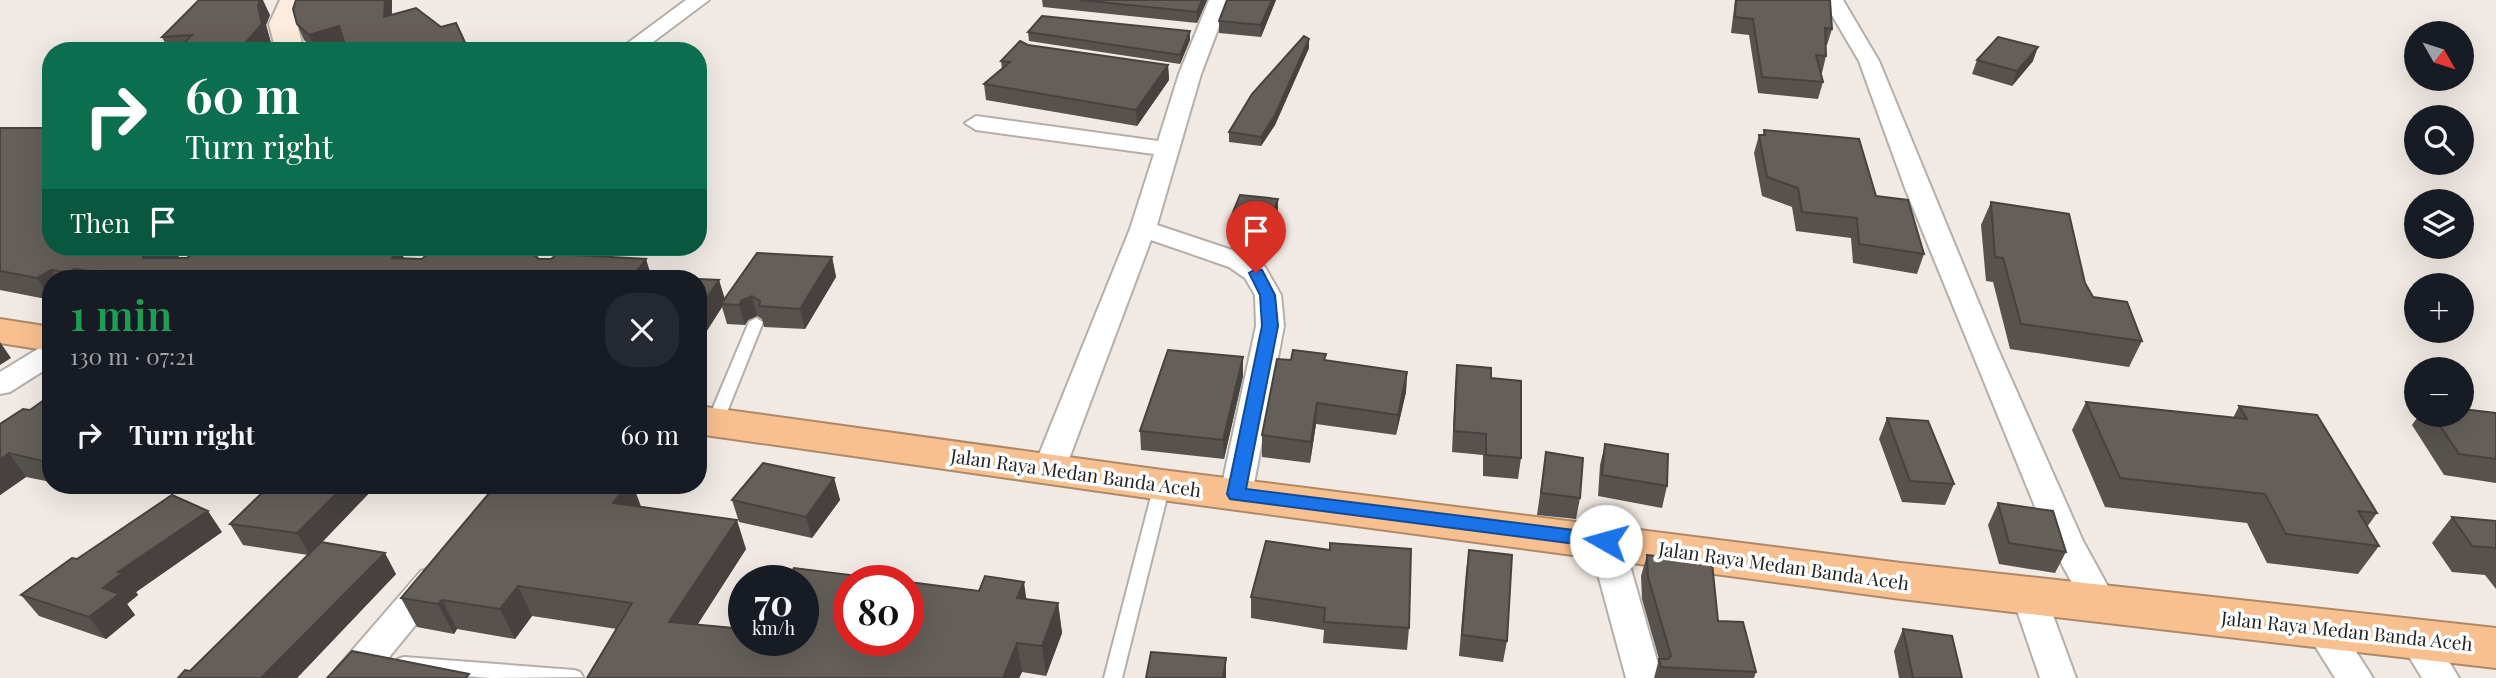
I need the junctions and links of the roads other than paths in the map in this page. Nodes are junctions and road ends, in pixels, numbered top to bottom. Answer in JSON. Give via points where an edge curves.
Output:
{"nodes":[{"id":1,"x":293,"y":0,"type":"edge"},
{"id":2,"x":699,"y":0,"type":"edge"},
{"id":3,"x":1219,"y":0,"type":"edge"},
{"id":4,"x":1833,"y":0,"type":"edge"},
{"id":5,"x":1179,"y":30,"type":"edge"},
{"id":6,"x":1206,"y":33,"type":"junction"},
{"id":7,"x":288,"y":42,"type":"edge"},
{"id":8,"x":640,"y":42,"type":"edge"},
{"id":9,"x":1164,"y":70,"type":"edge"},
{"id":10,"x":1190,"y":74,"type":"junction"},
{"id":11,"x":976,"y":123,"type":"dead end"},
{"id":12,"x":1167,"y":149,"type":"junction"},
{"id":13,"x":1143,"y":229,"type":"junction"},
{"id":14,"x":756,"y":322,"type":"edge"},
{"id":15,"x":0,"y":331,"type":"edge"},
{"id":16,"x":42,"y":338,"type":"edge"},
{"id":17,"x":42,"y":359,"type":"edge"},
{"id":18,"x":0,"y":385,"type":"edge"},
{"id":19,"x":707,"y":421,"type":"edge"},
{"id":20,"x":1050,"y":467,"type":"junction"},
{"id":21,"x":1162,"y":485,"type":"junction"},
{"id":22,"x":1236,"y":494,"type":"junction"},
{"id":23,"x":1606,"y":541,"type":"junction"},
{"id":24,"x":453,"y":557,"type":"edge"},
{"id":25,"x":2029,"y":596,"type":"junction"},
{"id":26,"x":2100,"y":603,"type":"junction"},
{"id":27,"x":2321,"y":627,"type":"junction"},
{"id":28,"x":2415,"y":637,"type":"junction"},
{"id":29,"x":2496,"y":648,"type":"edge"},
{"id":30,"x":357,"y":669,"type":"edge"},
{"id":31,"x":574,"y":677,"type":"edge"},
{"id":32,"x":1113,"y":678,"type":"edge"},
{"id":33,"x":1644,"y":678,"type":"edge"},
{"id":34,"x":2058,"y":678,"type":"edge"},
{"id":35,"x":2355,"y":678,"type":"edge"},
{"id":36,"x":2441,"y":678,"type":"edge"}],
"edges":[{"from":1,"to":7,"type":"street","via":[[283,24]]},
{"from":2,"to":8,"type":"street"},
{"from":3,"to":6,"type":"street"},
{"from":4,"to":26,"type":"street","via":[[1869,61],[1988,359],[2066,541]]},
{"from":5,"to":6,"type":"street"},
{"from":6,"to":10,"type":"street"},
{"from":9,"to":10,"type":"street"},
{"from":10,"to":12,"type":"street"},
{"from":11,"to":12,"type":"street"},
{"from":12,"to":13,"type":"street"},
{"from":13,"to":20,"type":"street"},
{"from":13,"to":22,"type":"street","via":[[1238,261],[1256,273],[1268,295],[1270,326]]},
{"from":14,"to":19,"type":"lane"},
{"from":15,"to":16,"type":"highway"},
{"from":17,"to":18,"type":"street"},
{"from":19,"to":20,"type":"highway","name":"Jalan Raya Medan Banda Aceh"},
{"from":20,"to":21,"type":"highway","name":"Jalan Raya Medan Banda Aceh"},
{"from":21,"to":22,"type":"highway","name":"Jalan Raya Medan Banda Aceh"},
{"from":21,"to":32,"type":"lane"},
{"from":22,"to":23,"type":"highway","name":"Jalan Raya Medan Banda Aceh"},
{"from":23,"to":25,"type":"highway","name":"Jalan Raya Medan Banda Aceh"},
{"from":23,"to":33,"type":"street"},
{"from":24,"to":30,"type":"street"},
{"from":25,"to":26,"type":"highway","name":"Jalan Raya Medan Banda Aceh"},
{"from":25,"to":34,"type":"street"},
{"from":26,"to":27,"type":"highway","name":"Jalan Raya Medan Banda Aceh"},
{"from":27,"to":28,"type":"highway","name":"Jalan Raya Medan Banda Aceh"},
{"from":27,"to":35,"type":"street"},
{"from":28,"to":29,"type":"highway","name":"Jalan Raya Medan Banda Aceh"},
{"from":28,"to":36,"type":"street"},
{"from":30,"to":31,"type":"lane"}]}
